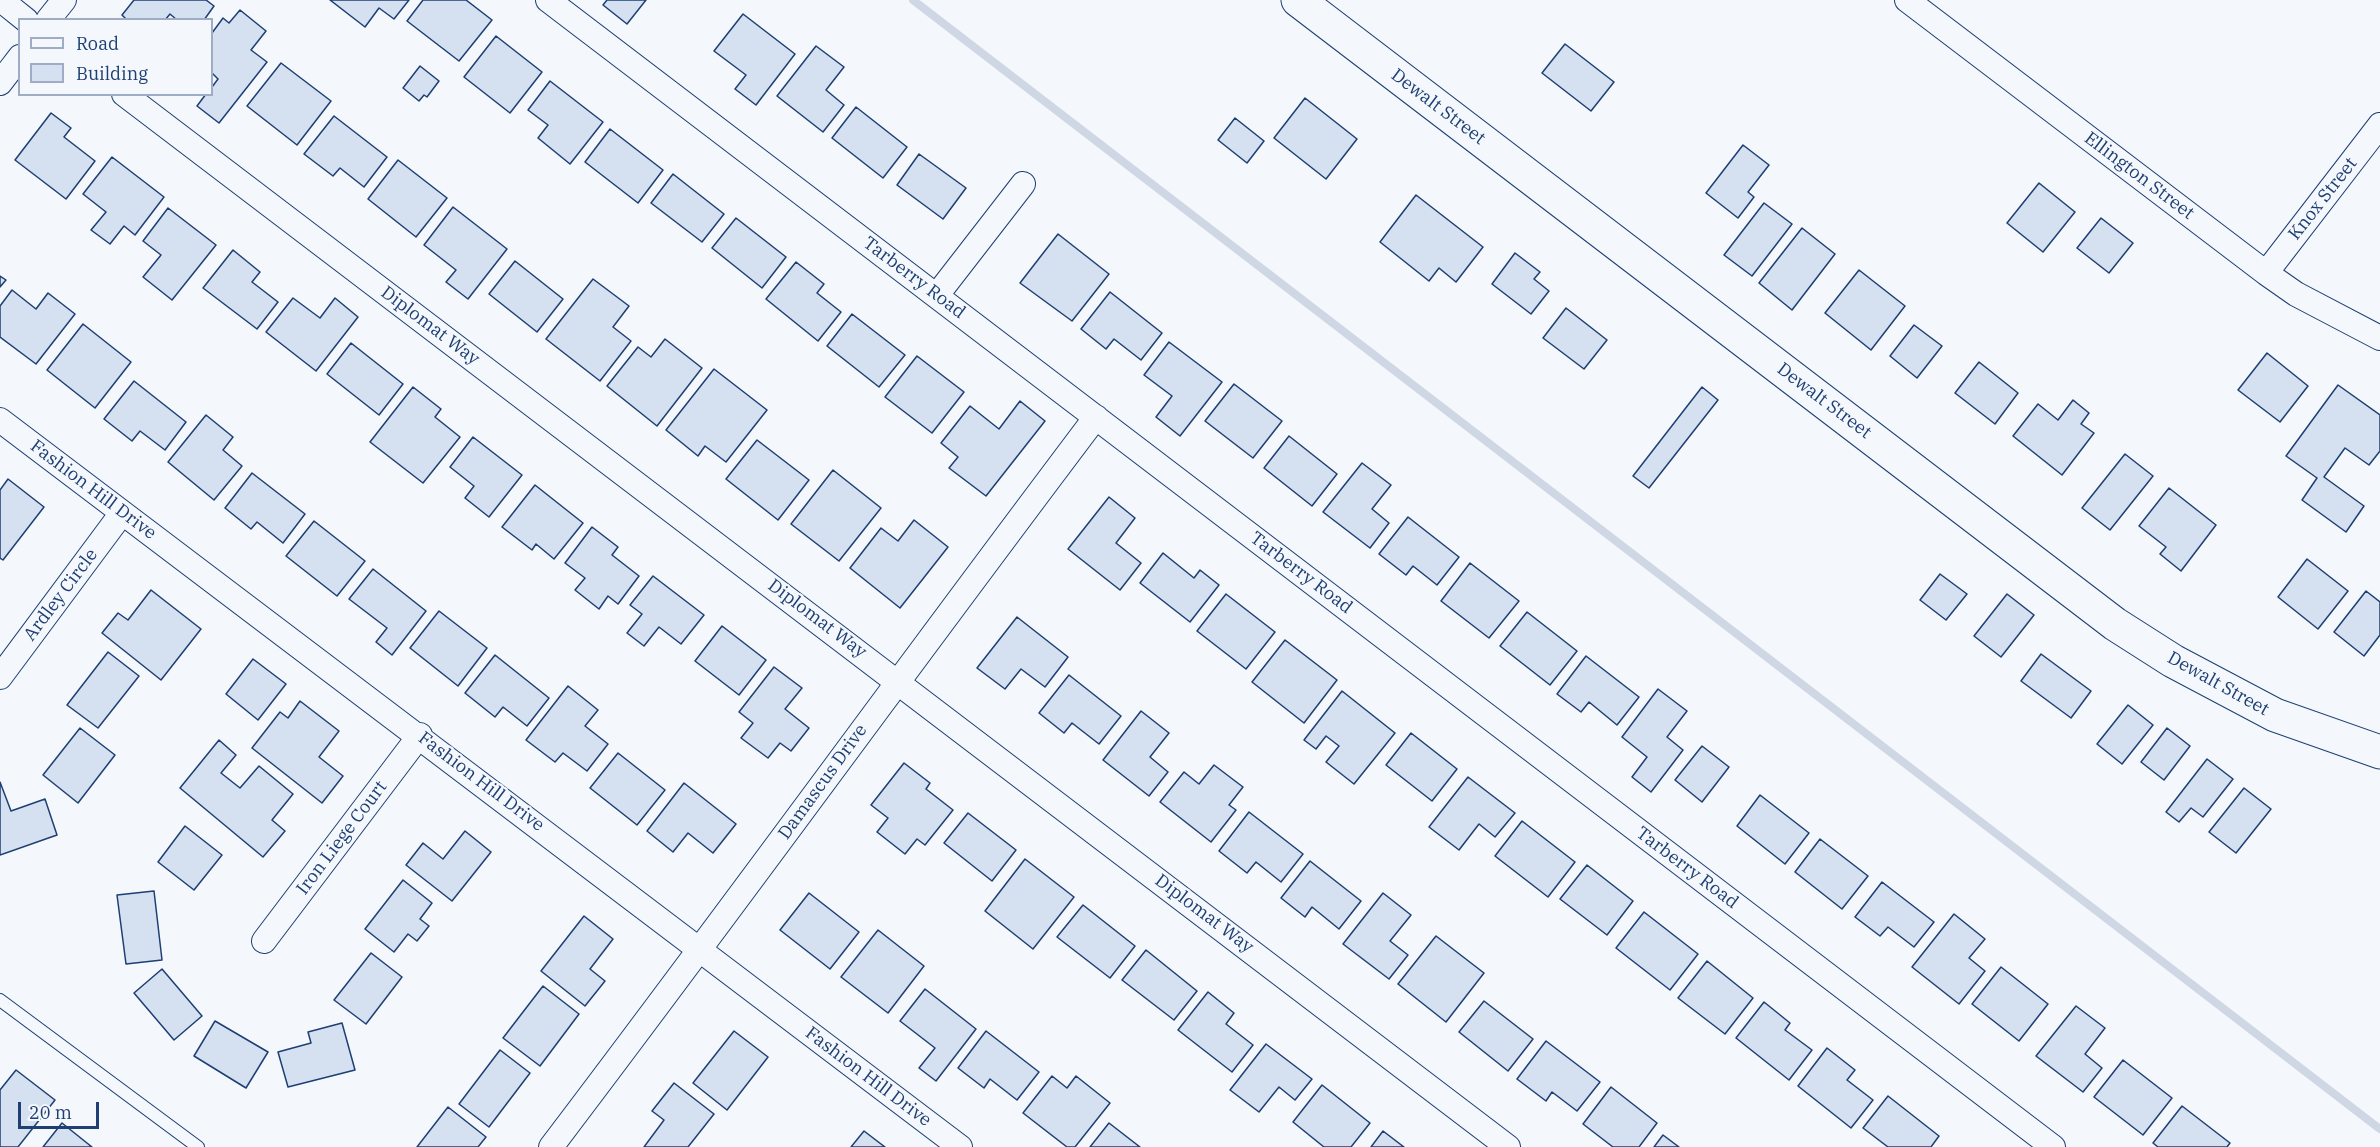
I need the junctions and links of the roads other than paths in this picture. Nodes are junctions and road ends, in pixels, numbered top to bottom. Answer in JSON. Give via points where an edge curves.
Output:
{"nodes":[{"id":1,"x":1,"y":0,"type":"edge"},
{"id":2,"x":64,"y":0,"type":"edge"},
{"id":3,"x":548,"y":0,"type":"edge"},
{"id":4,"x":1298,"y":0,"type":"edge"},
{"id":5,"x":1907,"y":0,"type":"edge"},
{"id":6,"x":24,"y":18,"type":"edge"},
{"id":7,"x":50,"y":18,"type":"edge"},
{"id":8,"x":18,"y":60,"type":"edge"},
{"id":9,"x":0,"y":83,"type":"edge"},
{"id":10,"x":127,"y":96,"type":"edge"},
{"id":11,"x":2380,"y":125,"type":"edge"},
{"id":12,"x":1023,"y":184,"type":"dead end"},
{"id":13,"x":2266,"y":273,"type":"junction"},
{"id":14,"x":937,"y":296,"type":"junction"},
{"id":15,"x":2380,"y":338,"type":"edge"},
{"id":16,"x":1096,"y":417,"type":"junction"},
{"id":17,"x":0,"y":420,"type":"edge"},
{"id":18,"x":122,"y":513,"type":"junction"},
{"id":19,"x":0,"y":677,"type":"edge"},
{"id":20,"x":897,"y":680,"type":"junction"},
{"id":21,"x":420,"y":735,"type":"junction"},
{"id":22,"x":2380,"y":752,"type":"edge"},
{"id":23,"x":264,"y":941,"type":"dead end"},
{"id":24,"x":701,"y":950,"type":"junction"},
{"id":25,"x":2,"y":1004,"type":"edge"},
{"id":26,"x":198,"y":1147,"type":"edge"},
{"id":27,"x":551,"y":1147,"type":"edge"},
{"id":28,"x":960,"y":1147,"type":"edge"},
{"id":29,"x":1508,"y":1147,"type":"edge"},
{"id":30,"x":2053,"y":1147,"type":"edge"}],
"edges":[{"from":1,"to":6,"type":"street"},
{"from":2,"to":7,"type":"street"},
{"from":3,"to":14,"type":"street","name":"Tarberry Road"},
{"from":4,"to":22,"type":"street","name":"Dewalt Street","via":[[2115,624],[2275,715]]},
{"from":5,"to":13,"type":"street","name":"Ellington Street"},
{"from":8,"to":9,"type":"street"},
{"from":10,"to":20,"type":"street","name":"Diplomat Way"},
{"from":11,"to":13,"type":"street","name":"Knox Street"},
{"from":12,"to":14,"type":"street"},
{"from":13,"to":15,"type":"street","name":"Ellington Street","via":[[2296,294]]},
{"from":14,"to":16,"type":"street","name":"Tarberry Road"},
{"from":16,"to":20,"type":"street","name":"Damascus Drive"},
{"from":16,"to":30,"type":"street","name":"Tarberry Road"},
{"from":17,"to":18,"type":"street","name":"Fashion Hill Drive"},
{"from":18,"to":19,"type":"street","name":"Ardley Circle"},
{"from":18,"to":21,"type":"street","name":"Fashion Hill Drive"},
{"from":20,"to":24,"type":"street","name":"Damascus Drive"},
{"from":20,"to":29,"type":"street","name":"Diplomat Way"},
{"from":21,"to":23,"type":"street","name":"Iron Liege Court"},
{"from":21,"to":24,"type":"street","name":"Fashion Hill Drive"},
{"from":24,"to":27,"type":"street","name":"Damascus Drive"},
{"from":24,"to":28,"type":"street","name":"Fashion Hill Drive"},
{"from":25,"to":26,"type":"lane"}]}
